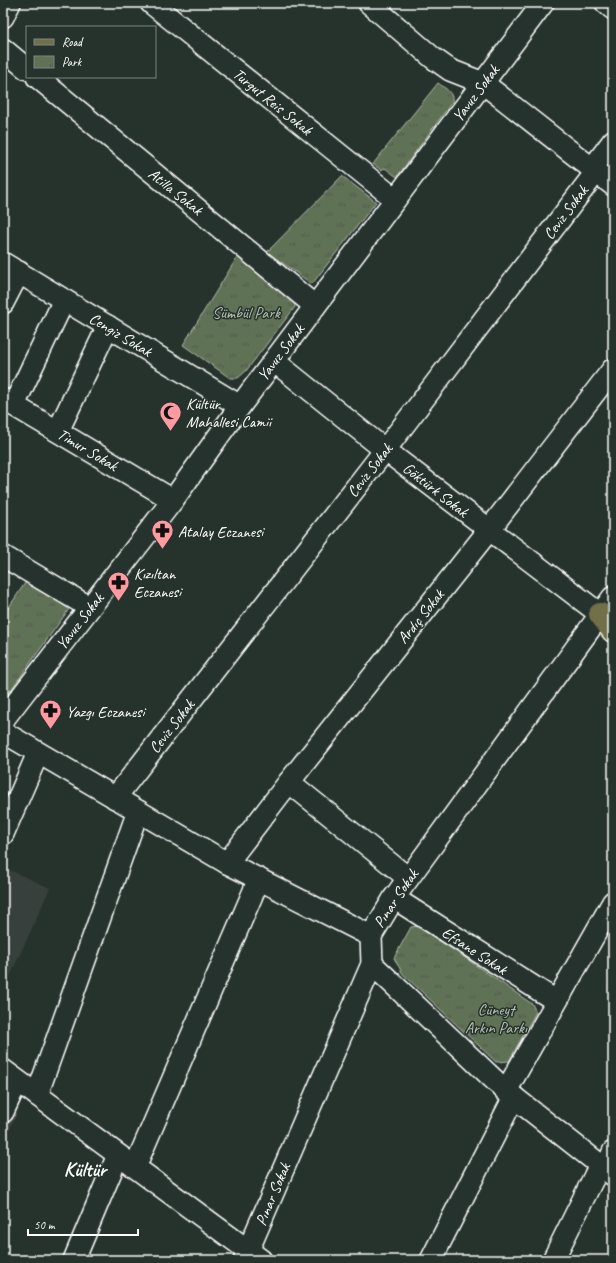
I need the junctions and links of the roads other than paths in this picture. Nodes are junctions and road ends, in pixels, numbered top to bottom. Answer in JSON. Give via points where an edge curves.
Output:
{"nodes":[{"id":1,"x":10,"y":3,"type":"edge"},
{"id":2,"x":151,"y":3,"type":"edge"},
{"id":3,"x":368,"y":3,"type":"edge"},
{"id":4,"x":543,"y":3,"type":"edge"},
{"id":5,"x":606,"y":3,"type":"edge"},
{"id":6,"x":613,"y":8,"type":"edge"},
{"id":7,"x":3,"y":17,"type":"edge"},
{"id":8,"x":3,"y":49,"type":"edge"},
{"id":9,"x":26,"y":68,"type":"edge"},
{"id":10,"x":38,"y":78,"type":"edge"},
{"id":11,"x":483,"y":83,"type":"junction"},
{"id":12,"x":613,"y":141,"type":"edge"},
{"id":13,"x":594,"y":170,"type":"junction"},
{"id":14,"x":613,"y":185,"type":"edge"},
{"id":15,"x":395,"y":200,"type":"junction"},
{"id":16,"x":11,"y":268,"type":"edge"},
{"id":17,"x":64,"y":300,"type":"junction"},
{"id":18,"x":3,"y":303,"type":"edge"},
{"id":19,"x":315,"y":306,"type":"junction"},
{"id":20,"x":108,"y":326,"type":"junction"},
{"id":21,"x":274,"y":360,"type":"junction"},
{"id":22,"x":613,"y":369,"type":"edge"},
{"id":23,"x":8,"y":402,"type":"edge"},
{"id":24,"x":240,"y":406,"type":"junction"},
{"id":25,"x":58,"y":431,"type":"junction"},
{"id":26,"x":385,"y":450,"type":"junction"},
{"id":27,"x":173,"y":500,"type":"junction"},
{"id":28,"x":489,"y":530,"type":"junction"},
{"id":29,"x":3,"y":556,"type":"edge"},
{"id":30,"x":613,"y":596,"type":"edge"},
{"id":31,"x":89,"y":607,"type":"junction"},
{"id":32,"x":607,"y":622,"type":"edge"},
{"id":33,"x":3,"y":720,"type":"edge"},
{"id":34,"x":3,"y":732,"type":"edge"},
{"id":35,"x":38,"y":753,"type":"junction"},
{"id":36,"x":288,"y":782,"type":"junction"},
{"id":37,"x":115,"y":798,"type":"junction"},
{"id":38,"x":138,"y":811,"type":"junction"},
{"id":39,"x":3,"y":834,"type":"edge"},
{"id":40,"x":227,"y":863,"type":"junction"},
{"id":41,"x":408,"y":878,"type":"junction"},
{"id":42,"x":259,"y":879,"type":"junction"},
{"id":43,"x":394,"y":898,"type":"junction"},
{"id":44,"x":613,"y":902,"type":"edge"},
{"id":45,"x":371,"y":936,"type":"junction"},
{"id":46,"x":372,"y":964,"type":"junction"},
{"id":47,"x":556,"y":1001,"type":"junction"},
{"id":48,"x":10,"y":1076,"type":"edge"},
{"id":49,"x":510,"y":1094,"type":"junction"},
{"id":50,"x":37,"y":1095,"type":"junction"},
{"id":51,"x":3,"y":1112,"type":"edge"},
{"id":52,"x":126,"y":1161,"type":"junction"},
{"id":53,"x":608,"y":1165,"type":"edge"},
{"id":54,"x":251,"y":1257,"type":"edge"},
{"id":55,"x":74,"y":1260,"type":"edge"},
{"id":56,"x":431,"y":1260,"type":"edge"},
{"id":57,"x":553,"y":1260,"type":"edge"}],
"edges":[{"from":1,"to":7,"type":"street"},
{"from":2,"to":15,"type":"street","name":"Turgut Reis Sokak"},
{"from":3,"to":11,"type":"street","via":[[444,66]]},
{"from":4,"to":11,"type":"street","name":"Yavuz Sokak"},
{"from":5,"to":6,"type":"street"},
{"from":8,"to":9,"type":"street"},
{"from":10,"to":19,"type":"street","name":"Atilla Sokak"},
{"from":11,"to":13,"type":"street"},
{"from":11,"to":15,"type":"street","name":"Yavuz Sokak"},
{"from":12,"to":13,"type":"street","name":"Ceviz Sokak"},
{"from":13,"to":14,"type":"street"},
{"from":13,"to":26,"type":"street","name":"Ceviz Sokak"},
{"from":15,"to":19,"type":"street","name":"Yavuz Sokak"},
{"from":16,"to":17,"type":"street","name":"Cengiz Sokak"},
{"from":16,"to":18,"type":"street"},
{"from":17,"to":20,"type":"street","name":"Cengiz Sokak"},
{"from":17,"to":23,"type":"street"},
{"from":19,"to":21,"type":"street","name":"Yavuz Sokak"},
{"from":20,"to":24,"type":"street","name":"Cengiz Sokak"},
{"from":20,"to":25,"type":"street"},
{"from":21,"to":24,"type":"street","name":"Yavuz Sokak"},
{"from":21,"to":26,"type":"street","name":"Göktürk Sokak"},
{"from":22,"to":28,"type":"street","name":"Ardıç Sokak"},
{"from":23,"to":25,"type":"street","name":"Timur Sokak"},
{"from":24,"to":27,"type":"street","name":"Yavuz Sokak"},
{"from":25,"to":27,"type":"street","name":"Timur Sokak"},
{"from":26,"to":28,"type":"street","name":"Göktürk Sokak"},
{"from":26,"to":37,"type":"street","name":"Ceviz Sokak"},
{"from":27,"to":31,"type":"street","name":"Yavuz Sokak"},
{"from":28,"to":32,"type":"street","name":"Göktürk Sokak"},
{"from":28,"to":36,"type":"street","name":"Ardıç Sokak"},
{"from":29,"to":31,"type":"street"},
{"from":30,"to":32,"type":"street","name":"Pınar Sokak"},
{"from":31,"to":33,"type":"street","name":"Yavuz Sokak"},
{"from":32,"to":41,"type":"street","name":"Pınar Sokak"},
{"from":34,"to":35,"type":"street"},
{"from":35,"to":37,"type":"street"},
{"from":35,"to":39,"type":"street"},
{"from":36,"to":40,"type":"street","name":"Ardıç Sokak"},
{"from":36,"to":41,"type":"street"},
{"from":37,"to":38,"type":"street"},
{"from":38,"to":40,"type":"street"},
{"from":38,"to":50,"type":"street"},
{"from":40,"to":42,"type":"street"},
{"from":41,"to":43,"type":"street","name":"Pınar Sokak"},
{"from":42,"to":45,"type":"street"},
{"from":42,"to":52,"type":"street"},
{"from":43,"to":45,"type":"street","name":"Pınar Sokak"},
{"from":43,"to":47,"type":"street","name":"Efsane Sokak"},
{"from":44,"to":47,"type":"street"},
{"from":45,"to":46,"type":"street","name":"Pınar Sokak"},
{"from":46,"to":49,"type":"street"},
{"from":46,"to":54,"type":"street","name":"Pınar Sokak"},
{"from":47,"to":49,"type":"street"},
{"from":48,"to":50,"type":"street"},
{"from":48,"to":51,"type":"street"},
{"from":49,"to":53,"type":"street"},
{"from":49,"to":56,"type":"street"},
{"from":50,"to":52,"type":"street"},
{"from":52,"to":54,"type":"street"},
{"from":52,"to":55,"type":"street"},
{"from":53,"to":57,"type":"street"}]}
